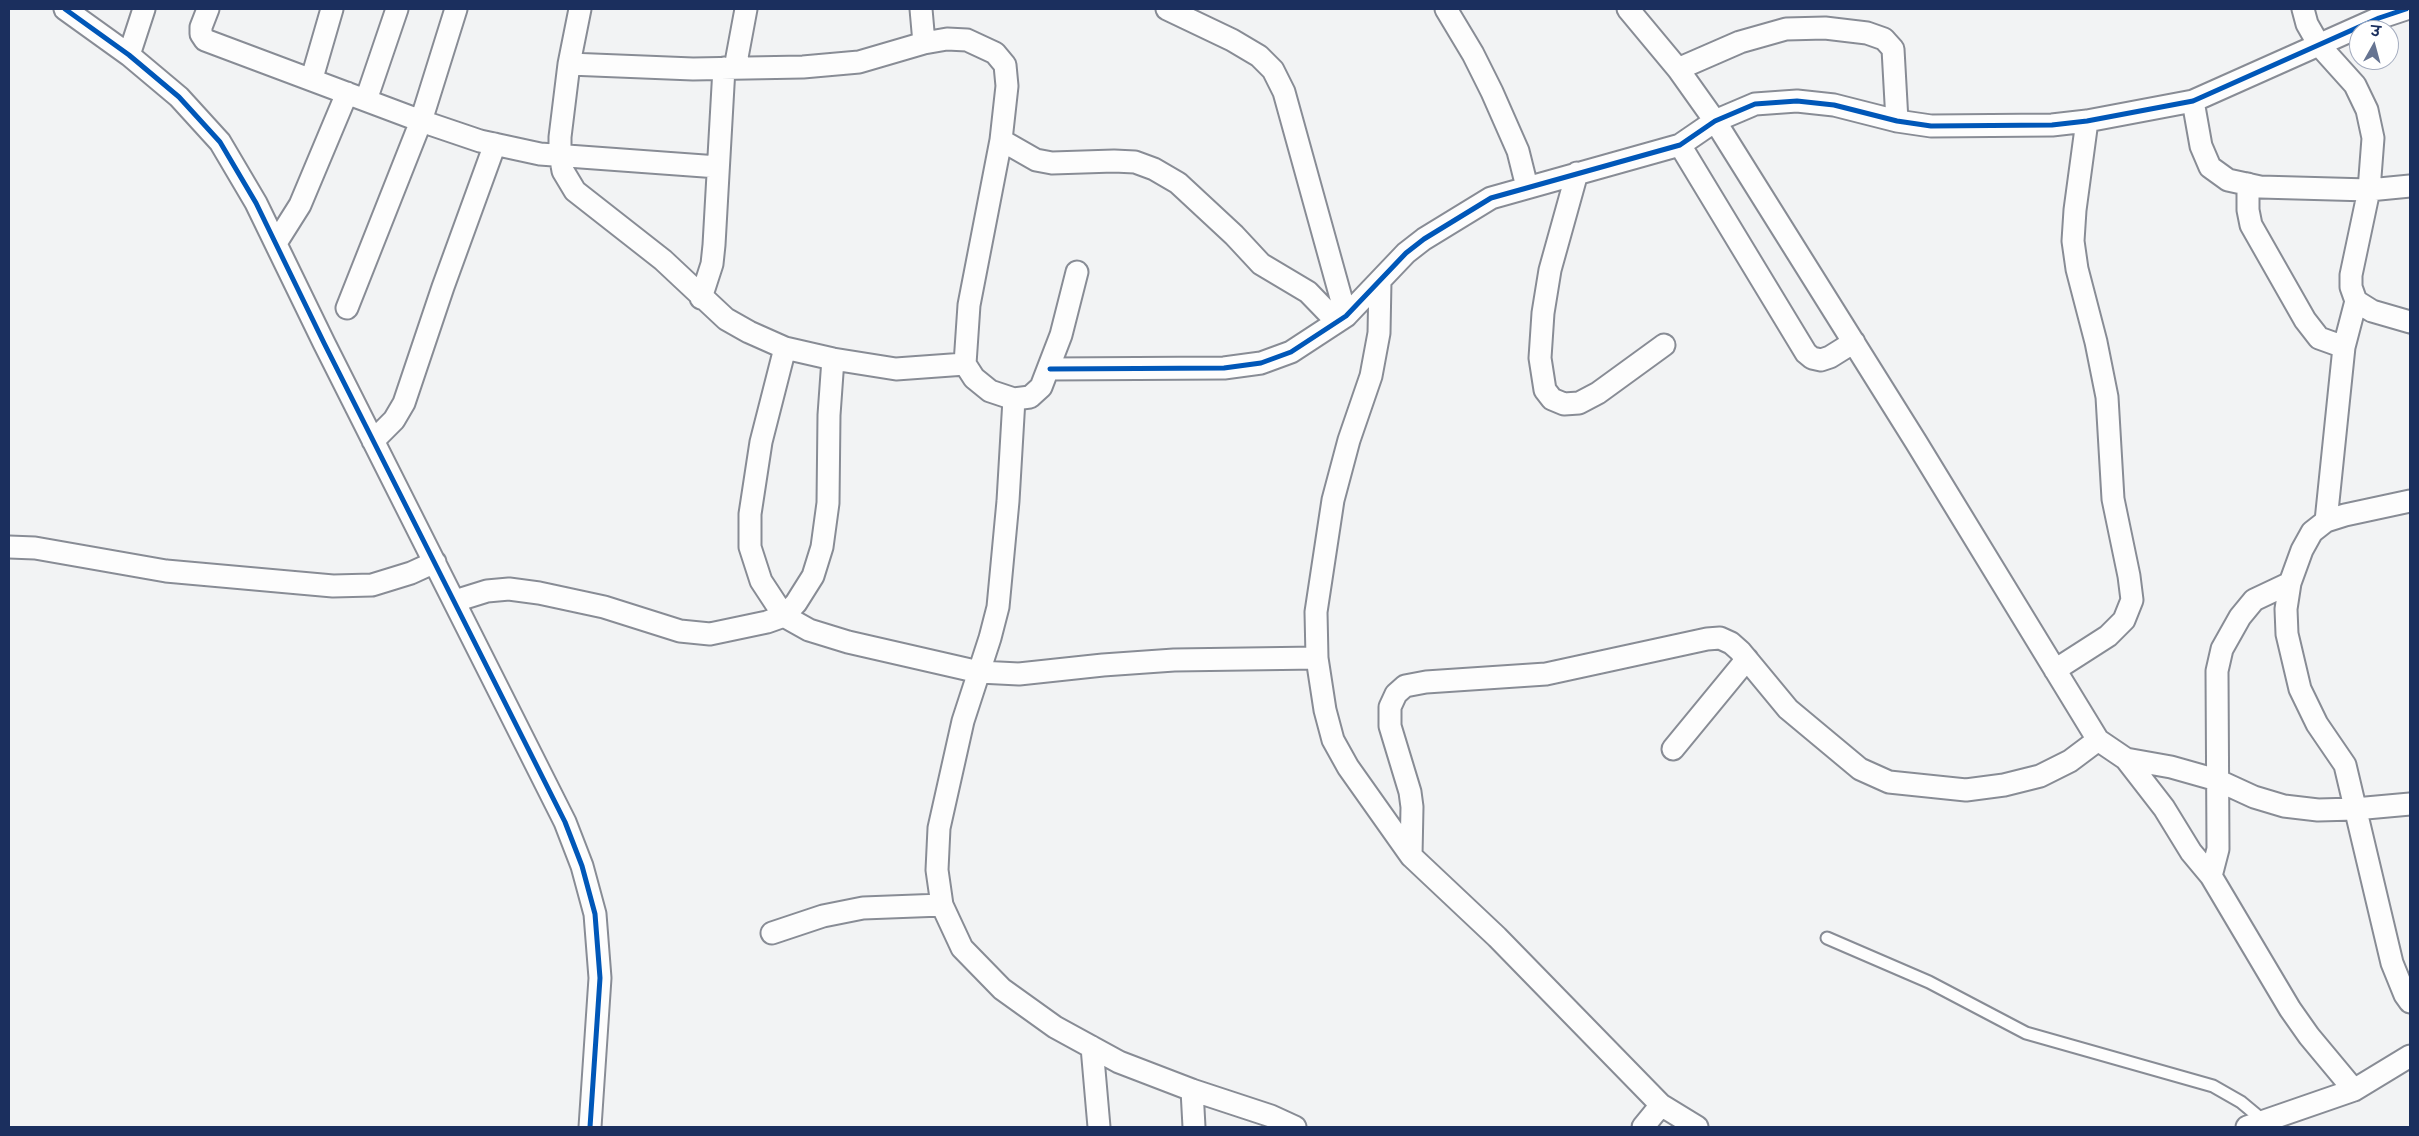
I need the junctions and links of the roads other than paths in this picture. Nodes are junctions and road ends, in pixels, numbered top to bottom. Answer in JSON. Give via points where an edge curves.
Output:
{"nodes":[{"id":1,"x":144,"y":9,"type":"edge"},
{"id":2,"x":208,"y":9,"type":"edge"},
{"id":3,"x":332,"y":9,"type":"edge"},
{"id":4,"x":397,"y":9,"type":"edge"},
{"id":5,"x":456,"y":9,"type":"edge"},
{"id":6,"x":580,"y":9,"type":"edge"},
{"id":7,"x":746,"y":9,"type":"edge"},
{"id":8,"x":921,"y":9,"type":"edge"},
{"id":9,"x":1167,"y":9,"type":"edge"},
{"id":10,"x":1446,"y":9,"type":"edge"},
{"id":11,"x":1628,"y":9,"type":"edge"},
{"id":12,"x":2302,"y":9,"type":"edge"},
{"id":13,"x":2406,"y":9,"type":"edge"},
{"id":14,"x":74,"y":11,"type":"edge"},
{"id":15,"x":924,"y":43,"type":"junction"},
{"id":16,"x":2319,"y":44,"type":"junction"},
{"id":17,"x":129,"y":55,"type":"junction"},
{"id":18,"x":569,"y":64,"type":"junction"},
{"id":19,"x":730,"y":68,"type":"junction"},
{"id":20,"x":1678,"y":69,"type":"junction"},
{"id":21,"x":312,"y":78,"type":"junction"},
{"id":22,"x":356,"y":96,"type":"junction"},
{"id":23,"x":2193,"y":101,"type":"junction"},
{"id":24,"x":2087,"y":120,"type":"junction"},
{"id":25,"x":421,"y":121,"type":"junction"},
{"id":26,"x":1715,"y":121,"type":"junction"},
{"id":27,"x":1897,"y":121,"type":"junction"},
{"id":28,"x":1001,"y":140,"type":"junction"},
{"id":29,"x":495,"y":144,"type":"junction"},
{"id":30,"x":1680,"y":145,"type":"junction"},
{"id":31,"x":560,"y":154,"type":"junction"},
{"id":32,"x":718,"y":167,"type":"junction"},
{"id":33,"x":1577,"y":173,"type":"junction"},
{"id":34,"x":2248,"y":184,"type":"junction"},
{"id":35,"x":2410,"y":186,"type":"edge"},
{"id":36,"x":1528,"y":187,"type":"junction"},
{"id":37,"x":2369,"y":190,"type":"junction"},
{"id":38,"x":276,"y":244,"type":"junction"},
{"id":39,"x":1076,"y":272,"type":"dead end"},
{"id":40,"x":1380,"y":281,"type":"junction"},
{"id":41,"x":701,"y":298,"type":"junction"},
{"id":42,"x":2356,"y":301,"type":"junction"},
{"id":43,"x":347,"y":308,"type":"dead end"},
{"id":44,"x":1341,"y":319,"type":"junction"},
{"id":45,"x":2410,"y":322,"type":"edge"},
{"id":46,"x":1854,"y":342,"type":"junction"},
{"id":47,"x":1664,"y":345,"type":"dead end"},
{"id":48,"x":2344,"y":347,"type":"junction"},
{"id":49,"x":786,"y":348,"type":"junction"},
{"id":50,"x":833,"y":360,"type":"junction"},
{"id":51,"x":965,"y":364,"type":"junction"},
{"id":52,"x":1050,"y":369,"type":"junction"},
{"id":53,"x":1014,"y":399,"type":"junction"},
{"id":54,"x":373,"y":440,"type":"junction"},
{"id":55,"x":2410,"y":501,"type":"edge"},
{"id":56,"x":2326,"y":521,"type":"junction"},
{"id":57,"x":9,"y":548,"type":"edge"},
{"id":58,"x":435,"y":562,"type":"junction"},
{"id":59,"x":2290,"y":583,"type":"junction"},
{"id":60,"x":455,"y":601,"type":"junction"},
{"id":61,"x":784,"y":616,"type":"junction"},
{"id":62,"x":1317,"y":658,"type":"junction"},
{"id":63,"x":1747,"y":659,"type":"junction"},
{"id":64,"x":2055,"y":670,"type":"junction"},
{"id":65,"x":979,"y":672,"type":"junction"},
{"id":66,"x":2098,"y":740,"type":"junction"},
{"id":67,"x":1673,"y":749,"type":"dead end"},
{"id":68,"x":2126,"y":759,"type":"junction"},
{"id":69,"x":2217,"y":780,"type":"junction"},
{"id":70,"x":2410,"y":804,"type":"edge"},
{"id":71,"x":2355,"y":809,"type":"junction"},
{"id":72,"x":1411,"y":856,"type":"junction"},
{"id":73,"x":2211,"y":876,"type":"junction"},
{"id":74,"x":942,"y":905,"type":"junction"},
{"id":75,"x":772,"y":933,"type":"dead end"},
{"id":76,"x":1827,"y":938,"type":"dead end"},
{"id":77,"x":2410,"y":1002,"type":"edge"},
{"id":78,"x":1092,"y":1047,"type":"junction"},
{"id":79,"x":2410,"y":1056,"type":"edge"},
{"id":80,"x":1192,"y":1090,"type":"junction"},
{"id":81,"x":2354,"y":1090,"type":"junction"},
{"id":82,"x":1661,"y":1105,"type":"junction"},
{"id":83,"x":2256,"y":1124,"type":"edge"},
{"id":84,"x":590,"y":1127,"type":"edge"},
{"id":85,"x":1099,"y":1127,"type":"edge"},
{"id":86,"x":1194,"y":1127,"type":"edge"},
{"id":87,"x":1294,"y":1127,"type":"edge"},
{"id":88,"x":1643,"y":1127,"type":"edge"},
{"id":89,"x":1697,"y":1127,"type":"edge"}],
"edges":[{"from":1,"to":17,"type":"street"},
{"from":2,"to":21,"type":"street","via":[[201,27],[201,34],[206,40]]},
{"from":3,"to":21,"type":"street"},
{"from":4,"to":22,"type":"street"},
{"from":5,"to":25,"type":"street"},
{"from":6,"to":18,"type":"street"},
{"from":7,"to":19,"type":"street"},
{"from":8,"to":15,"type":"street"},
{"from":9,"to":44,"type":"street","via":[[1239,44],[1259,56],[1273,70],[1287,101]]},
{"from":10,"to":36,"type":"street","via":[[1492,92],[1518,150]]},
{"from":11,"to":20,"type":"street"},
{"from":12,"to":16,"type":"street"},
{"from":13,"to":16,"type":"street"},
{"from":14,"to":17,"type":"street"},
{"from":15,"to":19,"type":"street","via":[[859,62]]},
{"from":15,"to":28,"type":"street","via":[[966,40],[995,53],[1004,65],[1007,86]]},
{"from":16,"to":23,"type":"street"},
{"from":16,"to":37,"type":"street","via":[[2354,85],[2368,110],[2372,138]]},
{"from":17,"to":38,"type":"street","via":[[179,97],[220,142]]},
{"from":18,"to":19,"type":"street"},
{"from":18,"to":31,"type":"street"},
{"from":19,"to":32,"type":"street"},
{"from":20,"to":26,"type":"street"},
{"from":20,"to":27,"type":"street","via":[[1740,42],[1786,29],[1825,28],[1867,33],[1884,39],[1894,48]]},
{"from":21,"to":22,"type":"street"},
{"from":22,"to":25,"type":"street"},
{"from":22,"to":38,"type":"street","via":[[300,205]]},
{"from":23,"to":24,"type":"street"},
{"from":23,"to":34,"type":"street","via":[[2201,146],[2210,167],[2228,180]]},
{"from":24,"to":27,"type":"street","via":[[2052,125],[1931,126]]},
{"from":24,"to":64,"type":"street","via":[[2074,241],[2077,269],[2107,397],[2113,499],[2132,600],[2124,620],[2108,636]]},
{"from":25,"to":29,"type":"street"},
{"from":25,"to":43,"type":"street"},
{"from":26,"to":27,"type":"street","via":[[1755,104],[1797,101],[1834,105]]},
{"from":26,"to":30,"type":"street"},
{"from":26,"to":46,"type":"street"},
{"from":28,"to":44,"type":"street","via":[[1028,156],[1052,163],[1135,162],[1154,169],[1178,183],[1261,264],[1308,292]]},
{"from":28,"to":51,"type":"street","via":[[969,305]]},
{"from":29,"to":31,"type":"street","via":[[540,154]]},
{"from":29,"to":54,"type":"street","via":[[404,403],[394,420]]},
{"from":30,"to":33,"type":"street"},
{"from":30,"to":46,"type":"street","via":[[1806,353],[1821,360]]},
{"from":31,"to":32,"type":"street"},
{"from":31,"to":41,"type":"street","via":[[564,171],[576,191],[662,260]]},
{"from":32,"to":41,"type":"street","via":[[712,264]]},
{"from":33,"to":36,"type":"street"},
{"from":33,"to":47,"type":"street","via":[[1550,270],[1543,313],[1540,358],[1545,390],[1552,399],[1564,404],[1579,403]]},
{"from":34,"to":37,"type":"street"},
{"from":34,"to":48,"type":"street","via":[[2251,225],[2305,320],[2319,338]]},
{"from":35,"to":37,"type":"street"},
{"from":36,"to":40,"type":"street","via":[[1491,198],[1450,222],[1406,254]]},
{"from":37,"to":42,"type":"street","via":[[2351,275]]},
{"from":38,"to":54,"type":"street"},
{"from":39,"to":52,"type":"street"},
{"from":40,"to":44,"type":"street"},
{"from":40,"to":62,"type":"street","via":[[1378,333],[1370,376],[1348,440],[1331,509],[1316,612]]},
{"from":41,"to":49,"type":"street","via":[[726,319]]},
{"from":42,"to":45,"type":"street","via":[[2372,311]]},
{"from":42,"to":48,"type":"street"},
{"from":44,"to":52,"type":"street","via":[[1291,352],[1261,363],[1224,368]]},
{"from":46,"to":64,"type":"street"},
{"from":48,"to":56,"type":"street"},
{"from":49,"to":50,"type":"street"},
{"from":49,"to":61,"type":"street","via":[[761,442],[750,514],[750,547],[761,581]]},
{"from":50,"to":51,"type":"street","via":[[896,369]]},
{"from":50,"to":61,"type":"street","via":[[828,503],[822,547],[813,576]]},
{"from":51,"to":53,"type":"street","via":[[974,378],[990,391]]},
{"from":52,"to":53,"type":"street","via":[[1030,397]]},
{"from":53,"to":65,"type":"street","via":[[998,607]]},
{"from":54,"to":58,"type":"street"},
{"from":55,"to":56,"type":"street"},
{"from":56,"to":59,"type":"street","via":[[2312,532]]},
{"from":57,"to":58,"type":"street","via":[[35,548],[166,571],[333,586],[372,585]]},
{"from":58,"to":60,"type":"street"},
{"from":59,"to":69,"type":"street","via":[[2254,600],[2222,649],[2217,671]]},
{"from":59,"to":71,"type":"street","via":[[2286,608],[2287,634],[2300,689],[2317,724],[2344,765]]},
{"from":60,"to":61,"type":"street","via":[[486,591],[509,589],[604,607],[680,632],[710,634]]},
{"from":60,"to":84,"type":"street","via":[[565,822],[596,914],[600,978]]},
{"from":61,"to":65,"type":"street","via":[[809,630],[848,642]]},
{"from":62,"to":65,"type":"street","via":[[1174,660],[1019,674]]},
{"from":62,"to":72,"type":"street","via":[[1333,740],[1348,767]]},
{"from":63,"to":66,"type":"street","via":[[1788,709],[1860,769],[1889,782],[1966,790],[2004,785],[2040,776],[2070,761]]},
{"from":63,"to":67,"type":"street"},
{"from":63,"to":72,"type":"street","via":[[1731,643],[1720,638],[1706,639],[1546,674],[1405,686],[1396,694],[1390,707],[1390,726],[1410,792]]},
{"from":64,"to":66,"type":"street"},
{"from":65,"to":74,"type":"street","via":[[963,721],[939,828],[937,870]]},
{"from":66,"to":68,"type":"street"},
{"from":68,"to":69,"type":"street"},
{"from":68,"to":73,"type":"street"},
{"from":69,"to":71,"type":"street","via":[[2284,806],[2318,810]]},
{"from":69,"to":73,"type":"street","via":[[2218,849]]},
{"from":70,"to":71,"type":"street"},
{"from":71,"to":77,"type":"street","via":[[2392,963]]},
{"from":72,"to":82,"type":"street","via":[[1497,936]]},
{"from":73,"to":81,"type":"street","via":[[2290,1009]]},
{"from":74,"to":75,"type":"street","via":[[863,908],[823,916]]},
{"from":74,"to":78,"type":"street","via":[[962,948],[1002,989],[1055,1027]]},
{"from":76,"to":83,"type":"lane","via":[[1929,982],[2026,1033],[2213,1086],[2241,1102]]},
{"from":78,"to":80,"type":"street","via":[[1118,1062]]},
{"from":78,"to":85,"type":"street"},
{"from":79,"to":81,"type":"street"},
{"from":80,"to":86,"type":"street"},
{"from":80,"to":87,"type":"street"},
{"from":81,"to":83,"type":"street"},
{"from":82,"to":88,"type":"street"},
{"from":82,"to":89,"type":"street"}]}
